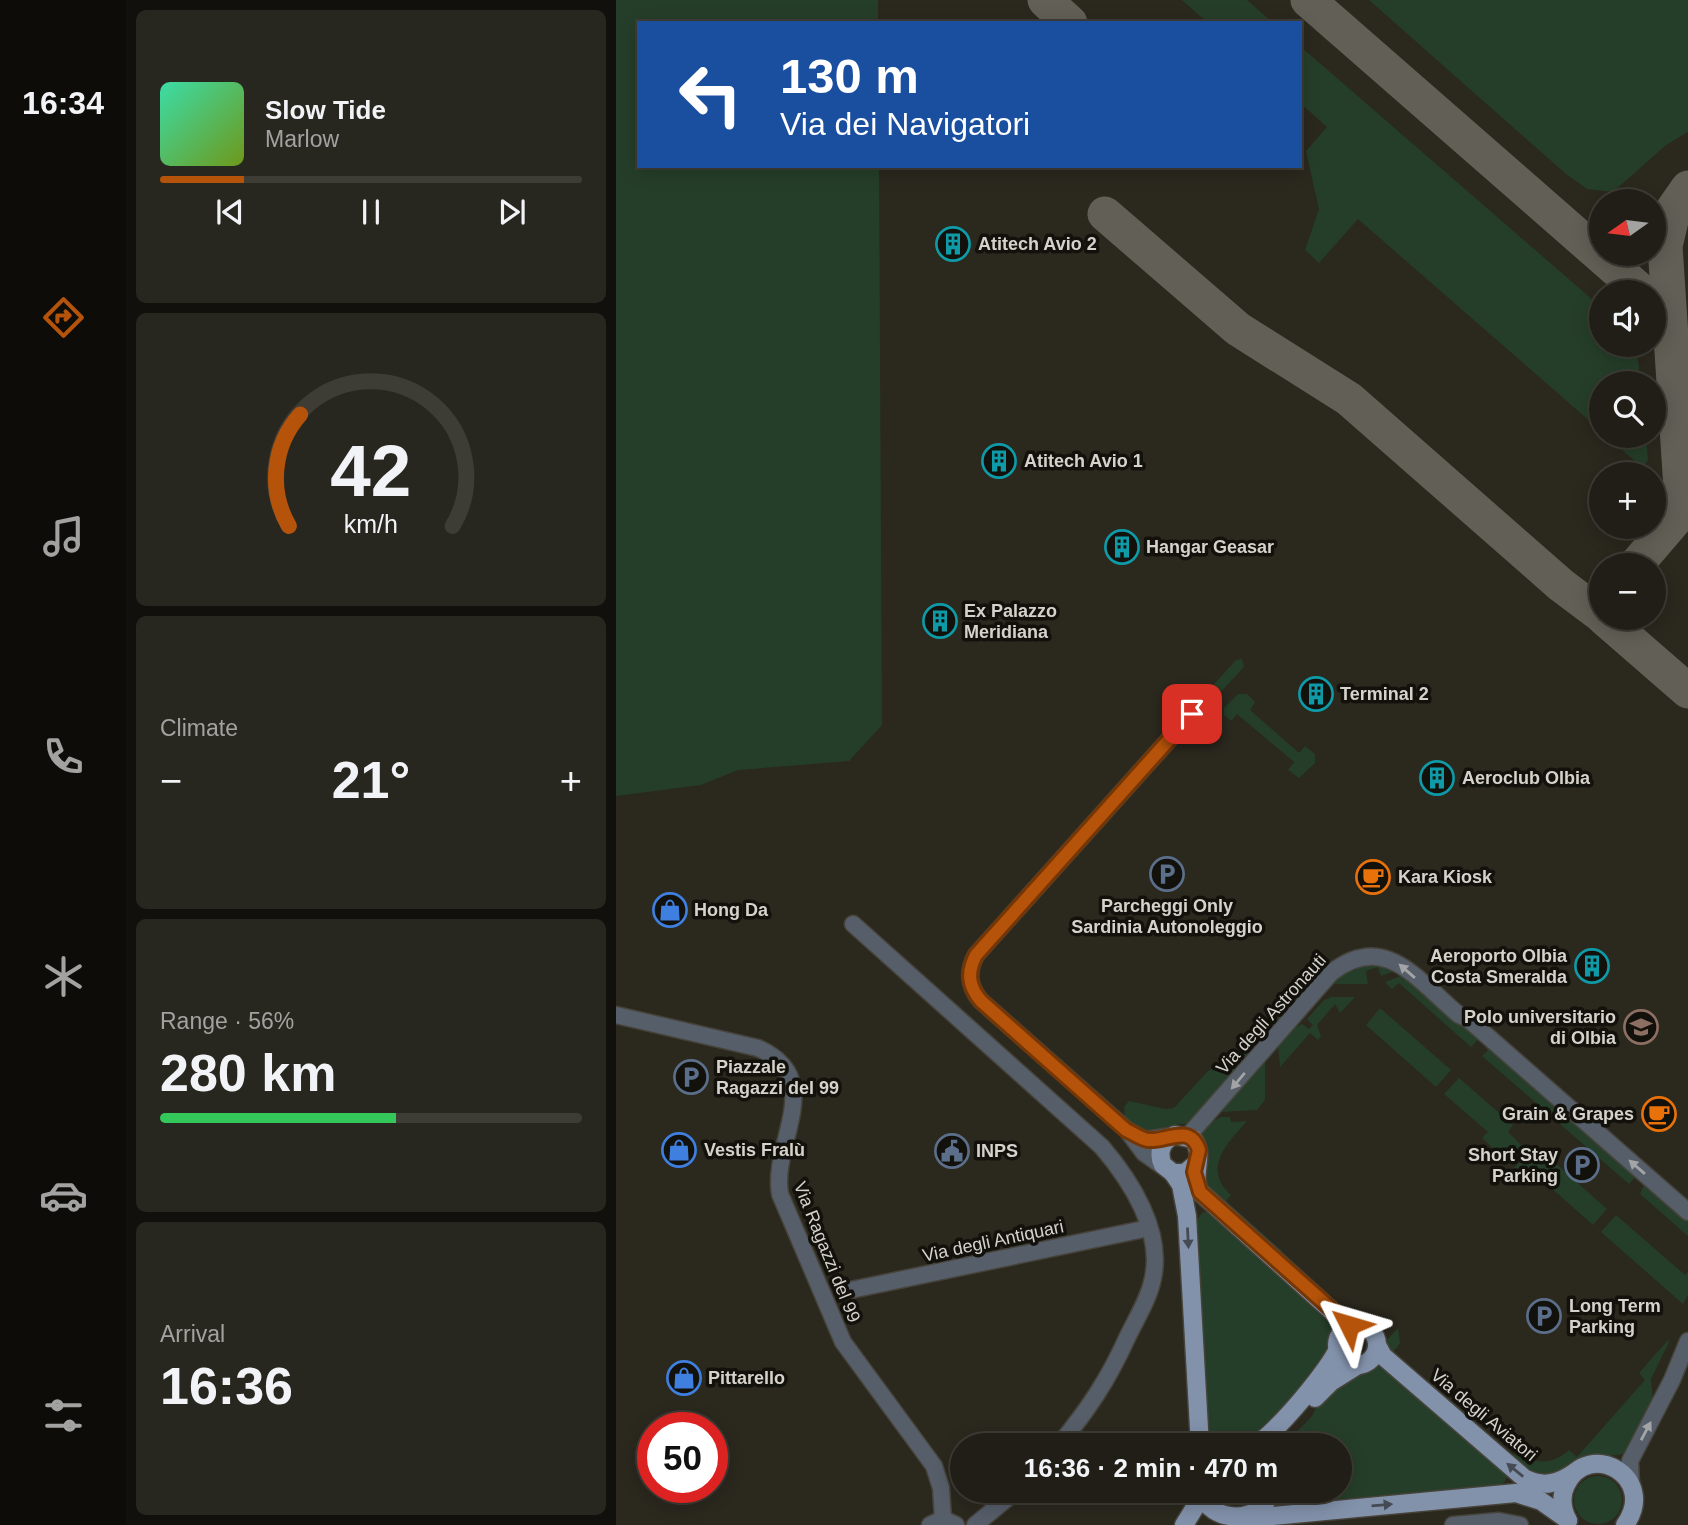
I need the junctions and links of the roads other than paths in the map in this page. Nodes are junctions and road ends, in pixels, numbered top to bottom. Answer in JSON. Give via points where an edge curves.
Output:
{"nodes":[{"id":1,"x":1192,"y":714,"type":"dead end"},
{"id":2,"x":853,"y":924,"type":"dead end"},
{"id":3,"x":616,"y":1015,"type":"edge"},
{"id":4,"x":1126,"y":1130,"type":"junction"},
{"id":5,"x":1179,"y":1136,"type":"junction"},
{"id":6,"x":1197,"y":1163,"type":"junction"},
{"id":7,"x":1170,"y":1171,"type":"junction"},
{"id":8,"x":1688,"y":1212,"type":"edge"},
{"id":9,"x":1149,"y":1228,"type":"junction"},
{"id":10,"x":846,"y":1292,"type":"dead end"},
{"id":11,"x":1353,"y":1326,"type":"junction"},
{"id":12,"x":1688,"y":1341,"type":"edge"},
{"id":13,"x":1377,"y":1345,"type":"junction"},
{"id":14,"x":1338,"y":1348,"type":"junction"},
{"id":15,"x":1358,"y":1365,"type":"junction"},
{"id":16,"x":1069,"y":1433,"type":"edge"},
{"id":17,"x":1199,"y":1433,"type":"edge"},
{"id":18,"x":1270,"y":1433,"type":"edge"},
{"id":19,"x":1285,"y":1433,"type":"edge"},
{"id":20,"x":1575,"y":1472,"type":"junction"},
{"id":21,"x":1631,"y":1484,"type":"junction"},
{"id":22,"x":1002,"y":1503,"type":"edge"},
{"id":23,"x":1197,"y":1503,"type":"edge"},
{"id":24,"x":1206,"y":1503,"type":"edge"},
{"id":25,"x":1265,"y":1503,"type":"edge"},
{"id":26,"x":1228,"y":1521,"type":"edge"},
{"id":27,"x":1570,"y":1522,"type":"edge"},
{"id":28,"x":943,"y":1523,"type":"edge"},
{"id":29,"x":975,"y":1525,"type":"edge"},
{"id":30,"x":1184,"y":1525,"type":"edge"},
{"id":31,"x":1452,"y":1525,"type":"edge"},
{"id":32,"x":1520,"y":1525,"type":"edge"},
{"id":33,"x":1625,"y":1525,"type":"edge"}],
"edges":[{"from":1,"to":4,"type":"street","via":[[976,955],[970,969],[970,984],[981,1001]]},
{"from":2,"to":9,"type":"street","via":[[1102,1147],[1126,1177]]},
{"from":3,"to":28,"type":"street","name":"Via Ragazzi del 99","via":[[758,1048],[787,1070],[794,1098],[779,1171],[780,1194],[843,1342],[934,1466],[942,1488]]},
{"from":4,"to":5,"type":"street","via":[[1145,1140]]},
{"from":4,"to":7,"type":"street","via":[[1144,1153]]},
{"from":5,"to":6,"type":"main road","via":[[1197,1144]]},
{"from":5,"to":7,"type":"main road","via":[[1163,1143],[1160,1153]]},
{"from":8,"to":5,"type":"street","name":"Via degli Astronauti","one_way":true,"via":[[1468,1019],[1398,963],[1381,956],[1353,959],[1331,973]]},
{"from":6,"to":7,"type":"main road","via":[[1185,1173]]},
{"from":6,"to":11,"type":"main road","via":[[1195,1178],[1204,1198]]},
{"from":7,"to":17,"type":"main road","one_way":true,"via":[[1181,1185],[1187,1216]]},
{"from":9,"to":10,"type":"street","name":"Via degli Antiquari"},
{"from":9,"to":16,"type":"street","via":[[1154,1271],[1149,1292],[1095,1401]]},
{"from":11,"to":13,"type":"main road","via":[[1369,1329]]},
{"from":11,"to":14,"type":"main road","via":[[1343,1331]]},
{"from":21,"to":12,"type":"street","one_way":true,"via":[[1630,1461]]},
{"from":13,"to":15,"type":"main road","via":[[1374,1357]]},
{"from":20,"to":13,"type":"main road","name":"Via degli Aviatori","one_way":true,"via":[[1552,1484],[1524,1478],[1383,1356]]},
{"from":14,"to":15,"type":"main road","via":[[1342,1359]]},
{"from":14,"to":18,"type":"main road","via":[[1319,1378]]},
{"from":15,"to":19,"type":"main road","via":[[1317,1395]]},
{"from":20,"to":21,"type":"main road","name":"Via degli Aviatori","via":[[1595,1463],[1606,1464]]},
{"from":20,"to":27,"type":"main road","via":[[1563,1490],[1563,1511]]},
{"from":21,"to":33,"type":"main road","via":[[1635,1505]]},
{"from":22,"to":29,"type":"street"},
{"from":23,"to":30,"type":"main road"},
{"from":24,"to":26,"type":"main road"},
{"from":25,"to":26,"type":"main road"},
{"from":26,"to":27,"type":"main road","one_way":true,"via":[[1516,1493],[1542,1501]]},
{"from":31,"to":32,"type":"street","via":[[1499,1521]]}]}
